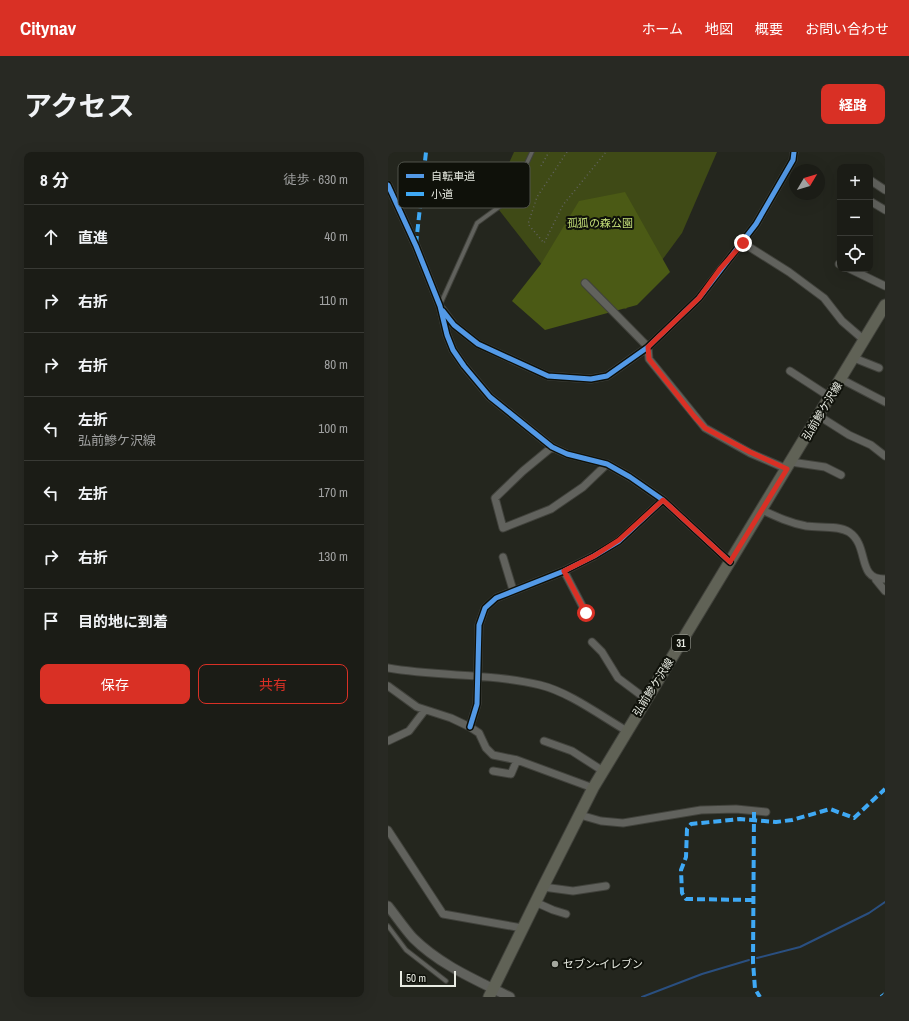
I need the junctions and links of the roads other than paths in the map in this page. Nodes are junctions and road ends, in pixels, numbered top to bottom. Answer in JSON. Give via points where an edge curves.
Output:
{"nodes":[{"id":1,"x":532,"y":152,"type":"edge"},
{"id":2,"x":794,"y":152,"type":"edge"},
{"id":3,"x":527,"y":162,"type":"edge"},
{"id":4,"x":873,"y":182,"type":"edge"},
{"id":5,"x":388,"y":185,"type":"edge"},
{"id":6,"x":885,"y":190,"type":"edge"},
{"id":7,"x":873,"y":203,"type":"edge"},
{"id":8,"x":398,"y":207,"type":"edge"},
{"id":9,"x":399,"y":208,"type":"edge"},
{"id":10,"x":497,"y":208,"type":"edge"},
{"id":11,"x":885,"y":210,"type":"edge"},
{"id":12,"x":743,"y":243,"type":"junction"},
{"id":13,"x":856,"y":272,"type":"edge"},
{"id":14,"x":585,"y":283,"type":"dead end"},
{"id":15,"x":885,"y":286,"type":"edge"},
{"id":16,"x":885,"y":305,"type":"edge"},
{"id":17,"x":440,"y":306,"type":"junction"},
{"id":18,"x":864,"y":340,"type":"junction"},
{"id":19,"x":648,"y":347,"type":"junction"},
{"id":20,"x":854,"y":358,"type":"junction"},
{"id":21,"x":879,"y":368,"type":"dead end"},
{"id":22,"x":790,"y":371,"type":"dead end"},
{"id":23,"x":841,"y":379,"type":"junction"},
{"id":24,"x":830,"y":397,"type":"junction"},
{"id":25,"x":885,"y":402,"type":"edge"},
{"id":26,"x":819,"y":416,"type":"junction"},
{"id":27,"x":552,"y":446,"type":"junction"},
{"id":28,"x":885,"y":456,"type":"edge"},
{"id":29,"x":607,"y":464,"type":"junction"},
{"id":30,"x":789,"y":465,"type":"junction"},
{"id":31,"x":841,"y":475,"type":"dead end"},
{"id":32,"x":663,"y":500,"type":"junction"},
{"id":33,"x":762,"y":510,"type":"junction"},
{"id":34,"x":503,"y":557,"type":"dead end"},
{"id":35,"x":730,"y":562,"type":"junction"},
{"id":36,"x":564,"y":571,"type":"junction"},
{"id":37,"x":885,"y":579,"type":"edge"},
{"id":38,"x":876,"y":580,"type":"junction"},
{"id":39,"x":513,"y":590,"type":"junction"},
{"id":40,"x":885,"y":591,"type":"edge"},
{"id":41,"x":586,"y":613,"type":"dead end"},
{"id":42,"x":592,"y":642,"type":"dead end"},
{"id":43,"x":388,"y":668,"type":"edge"},
{"id":44,"x":478,"y":677,"type":"junction"},
{"id":45,"x":388,"y":686,"type":"edge"},
{"id":46,"x":646,"y":699,"type":"junction"},
{"id":47,"x":425,"y":710,"type":"junction"},
{"id":48,"x":470,"y":727,"type":"junction"},
{"id":49,"x":627,"y":731,"type":"junction"},
{"id":50,"x":388,"y":741,"type":"edge"},
{"id":51,"x":544,"y":741,"type":"dead end"},
{"id":52,"x":517,"y":760,"type":"junction"},
{"id":53,"x":493,"y":771,"type":"dead end"},
{"id":54,"x":603,"y":771,"type":"junction"},
{"id":55,"x":593,"y":788,"type":"junction"},
{"id":56,"x":766,"y":812,"type":"dead end"},
{"id":57,"x":580,"y":815,"type":"junction"},
{"id":58,"x":388,"y":830,"type":"edge"},
{"id":59,"x":392,"y":842,"type":"edge"},
{"id":60,"x":606,"y":886,"type":"dead end"},
{"id":61,"x":542,"y":887,"type":"junction"},
{"id":62,"x":535,"y":902,"type":"junction"},
{"id":63,"x":388,"y":906,"type":"edge"},
{"id":64,"x":566,"y":914,"type":"dead end"},
{"id":65,"x":388,"y":926,"type":"edge"},
{"id":66,"x":522,"y":928,"type":"junction"},
{"id":67,"x":446,"y":981,"type":"dead end"},
{"id":68,"x":492,"y":993,"type":"edge"},
{"id":69,"x":510,"y":997,"type":"edge"}],
"edges":[{"from":1,"to":3,"type":"lane"},
{"from":2,"to":12,"type":"street","via":[[793,160],[776,191]]},
{"from":4,"to":6,"type":"street"},
{"from":5,"to":8,"type":"street"},
{"from":7,"to":11,"type":"street"},
{"from":9,"to":17,"type":"street"},
{"from":10,"to":17,"type":"lane","via":[[477,222]]},
{"from":12,"to":18,"type":"street","via":[[790,272],[824,298],[842,321]]},
{"from":12,"to":19,"type":"street","via":[[699,298]]},
{"from":13,"to":15,"type":"street"},
{"from":14,"to":19,"type":"street"},
{"from":16,"to":18,"type":"main road","name":"弘前鰺ケ沢線","number":"31"},
{"from":17,"to":19,"type":"street","via":[[454,325],[478,344],[548,376],[591,379],[607,376]]},
{"from":17,"to":27,"type":"street","via":[[447,335],[464,366],[490,397]]},
{"from":18,"to":20,"type":"main road","name":"弘前鰺ケ沢線","number":"31"},
{"from":19,"to":30,"type":"street","via":[[649,359],[705,428],[750,452]]},
{"from":20,"to":21,"type":"street"},
{"from":20,"to":23,"type":"main road","name":"弘前鰺ケ沢線","number":"31"},
{"from":22,"to":24,"type":"street"},
{"from":23,"to":24,"type":"main road","name":"弘前鰺ケ沢線","number":"31"},
{"from":23,"to":25,"type":"street"},
{"from":24,"to":26,"type":"main road","name":"弘前鰺ケ沢線","number":"31"},
{"from":26,"to":28,"type":"street","via":[[871,445]]},
{"from":26,"to":30,"type":"main road","name":"弘前鰺ケ沢線","number":"31"},
{"from":27,"to":29,"type":"street","via":[[567,454]]},
{"from":27,"to":29,"type":"street","via":[[495,498],[503,528],[552,509],[583,487]]},
{"from":29,"to":32,"type":"street"},
{"from":30,"to":31,"type":"street","via":[[825,467]]},
{"from":30,"to":33,"type":"main road","name":"弘前鰺ケ沢線","number":"31"},
{"from":32,"to":35,"type":"street"},
{"from":32,"to":36,"type":"street","via":[[619,540]]},
{"from":33,"to":35,"type":"main road","name":"弘前鰺ケ沢線","number":"31"},
{"from":33,"to":38,"type":"street","via":[[807,526],[848,532],[856,539],[868,573]]},
{"from":34,"to":39,"type":"street"},
{"from":35,"to":46,"type":"main road","name":"弘前鰺ケ沢線","number":"31"},
{"from":36,"to":39,"type":"street"},
{"from":36,"to":41,"type":"street"},
{"from":37,"to":38,"type":"street"},
{"from":38,"to":40,"type":"street"},
{"from":39,"to":44,"type":"street","via":[[496,598],[485,608],[479,625]]},
{"from":42,"to":46,"type":"street","via":[[602,652],[618,678]]},
{"from":43,"to":44,"type":"street"},
{"from":44,"to":48,"type":"street","via":[[477,704]]},
{"from":44,"to":49,"type":"street","via":[[541,685],[559,692]]},
{"from":45,"to":47,"type":"street","via":[[417,708]]},
{"from":46,"to":49,"type":"main road","name":"弘前鰺ケ沢線","number":"31"},
{"from":47,"to":48,"type":"street"},
{"from":47,"to":50,"type":"street","via":[[409,731]]},
{"from":48,"to":52,"type":"street","via":[[478,733],[486,748],[493,754]]},
{"from":49,"to":54,"type":"main road","name":"弘前鰺ケ沢線","number":"31"},
{"from":51,"to":54,"type":"street","via":[[572,751]]},
{"from":52,"to":53,"type":"street","via":[[511,774]]},
{"from":52,"to":55,"type":"street"},
{"from":54,"to":55,"type":"main road","name":"弘前鰺ケ沢線","number":"31"},
{"from":55,"to":57,"type":"main road","name":"弘前鰺ケ沢線","number":"31"},
{"from":56,"to":57,"type":"street","via":[[736,809],[700,810],[623,823],[601,822]]},
{"from":57,"to":61,"type":"main road","name":"弘前鰺ケ沢線","number":"31"},
{"from":58,"to":59,"type":"street"},
{"from":59,"to":66,"type":"street","via":[[443,914]]},
{"from":60,"to":61,"type":"street","via":[[573,891]]},
{"from":61,"to":62,"type":"main road","name":"弘前鰺ケ沢線","number":"31"},
{"from":62,"to":64,"type":"street"},
{"from":62,"to":66,"type":"main road","name":"弘前鰺ケ沢線","number":"31"},
{"from":63,"to":68,"type":"street","via":[[413,937],[437,958]]},
{"from":65,"to":67,"type":"lane","via":[[406,950]]},
{"from":66,"to":68,"type":"main road","name":"弘前鰺ケ沢線","number":"31"},
{"from":68,"to":69,"type":"street"}]}
